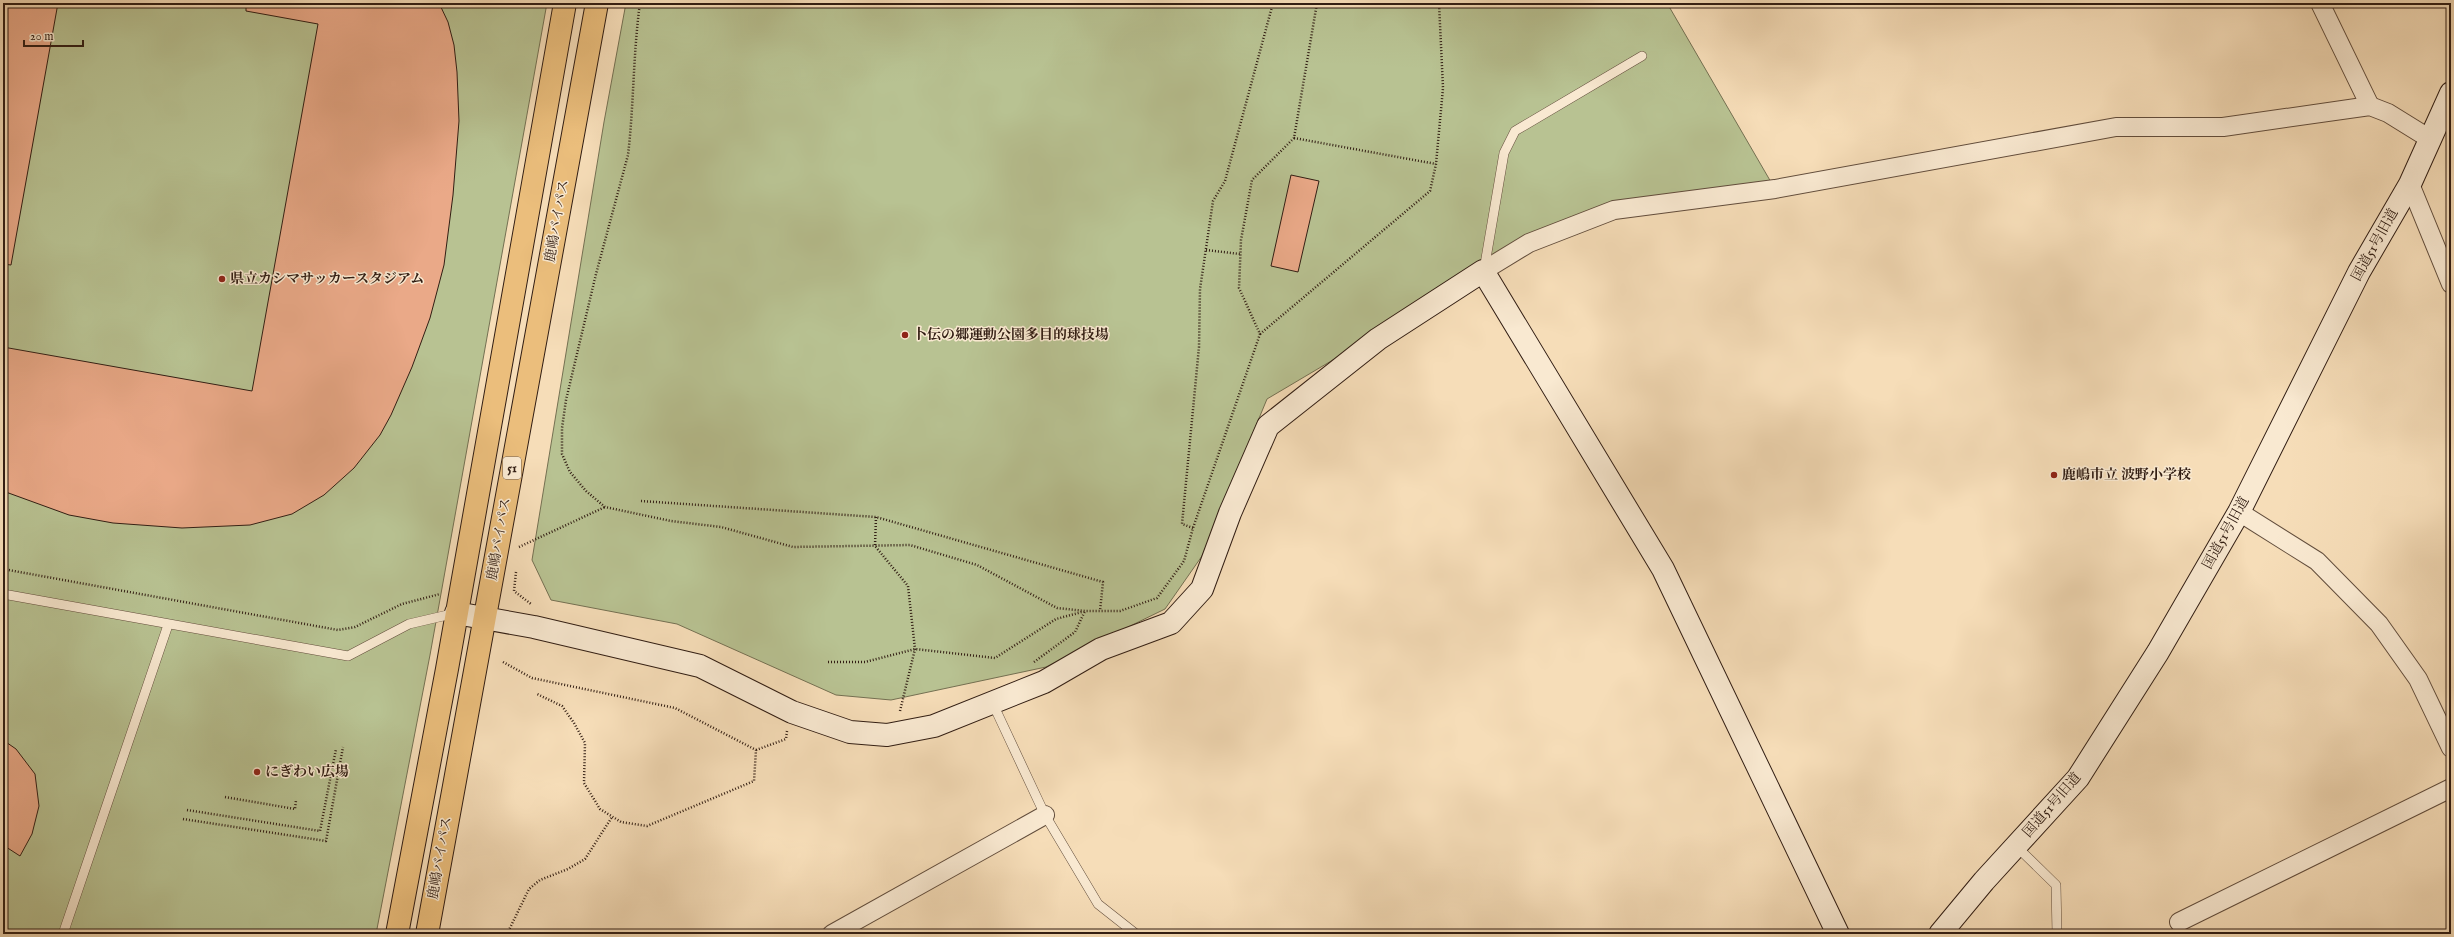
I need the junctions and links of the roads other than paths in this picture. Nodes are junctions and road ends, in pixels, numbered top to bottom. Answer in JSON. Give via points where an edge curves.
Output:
{"nodes":[{"id":1,"x":564,"y":3,"type":"edge"},
{"id":2,"x":597,"y":3,"type":"edge"},
{"id":3,"x":2320,"y":3,"type":"edge"},
{"id":4,"x":1642,"y":56,"type":"dead end"},
{"id":5,"x":2451,"y":93,"type":"edge"},
{"id":6,"x":2370,"y":106,"type":"junction"},
{"id":7,"x":2430,"y":139,"type":"junction"},
{"id":8,"x":2410,"y":184,"type":"junction"},
{"id":9,"x":2447,"y":265,"type":"edge"},
{"id":10,"x":1483,"y":271,"type":"junction"},
{"id":11,"x":2451,"y":284,"type":"edge"},
{"id":12,"x":2239,"y":512,"type":"junction"},
{"id":13,"x":3,"y":594,"type":"edge"},
{"id":14,"x":456,"y":613,"type":"junction"},
{"id":15,"x":484,"y":618,"type":"junction"},
{"id":16,"x":168,"y":625,"type":"junction"},
{"id":17,"x":993,"y":704,"type":"junction"},
{"id":18,"x":2451,"y":748,"type":"edge"},
{"id":19,"x":2451,"y":788,"type":"edge"},
{"id":20,"x":1045,"y":815,"type":"junction"},
{"id":21,"x":2016,"y":846,"type":"junction"},
{"id":22,"x":2179,"y":922,"type":"dead end"},
{"id":23,"x":63,"y":934,"type":"edge"},
{"id":24,"x":397,"y":934,"type":"edge"},
{"id":25,"x":427,"y":934,"type":"edge"},
{"id":26,"x":832,"y":934,"type":"edge"},
{"id":27,"x":1136,"y":934,"type":"edge"},
{"id":28,"x":1838,"y":934,"type":"edge"},
{"id":29,"x":1940,"y":934,"type":"edge"},
{"id":30,"x":2057,"y":934,"type":"edge"}],
"edges":[{"from":1,"to":14,"type":"highway","name":"鹿嶋バイパス","number":"51"},
{"from":2,"to":15,"type":"highway","name":"鹿嶋バイパス","number":"51"},
{"from":3,"to":6,"type":"street"},
{"from":4,"to":10,"type":"lane","via":[[1515,131],[1504,153]]},
{"from":5,"to":7,"type":"street","name":"国道51号旧道"},
{"from":6,"to":7,"type":"street","via":[[2388,113]]},
{"from":6,"to":10,"type":"street","via":[[2223,127],[2116,127],[1775,189],[1614,210],[1529,243]]},
{"from":7,"to":8,"type":"street","name":"国道51号旧道"},
{"from":8,"to":9,"type":"street"},
{"from":8,"to":12,"type":"street","name":"国道51号旧道","via":[[2359,272]]},
{"from":9,"to":11,"type":"street"},
{"from":10,"to":17,"type":"street","via":[[1378,339],[1268,426],[1230,513],[1202,589],[1171,623],[1101,649],[1044,682]]},
{"from":10,"to":28,"type":"street","via":[[1663,569]]},
{"from":12,"to":18,"type":"street","via":[[2317,561],[2379,624],[2418,679]]},
{"from":12,"to":21,"type":"street","name":"国道51号旧道","via":[[2158,652],[2078,778]]},
{"from":13,"to":16,"type":"lane"},
{"from":14,"to":15,"type":"street"},
{"from":14,"to":16,"type":"lane","via":[[409,624],[348,656]]},
{"from":14,"to":24,"type":"highway","name":"鹿嶋バイパス","number":"51"},
{"from":15,"to":17,"type":"street","via":[[700,666],[792,712],[850,732],[886,735],[934,726]]},
{"from":15,"to":25,"type":"highway","name":"鹿嶋バイパス","number":"51"},
{"from":16,"to":23,"type":"lane"},
{"from":17,"to":20,"type":"lane"},
{"from":19,"to":22,"type":"street"},
{"from":20,"to":26,"type":"street"},
{"from":20,"to":27,"type":"lane","via":[[1098,904]]},
{"from":21,"to":29,"type":"street","name":"国道51号旧道"},
{"from":21,"to":30,"type":"lane","via":[[2056,885]]}]}
